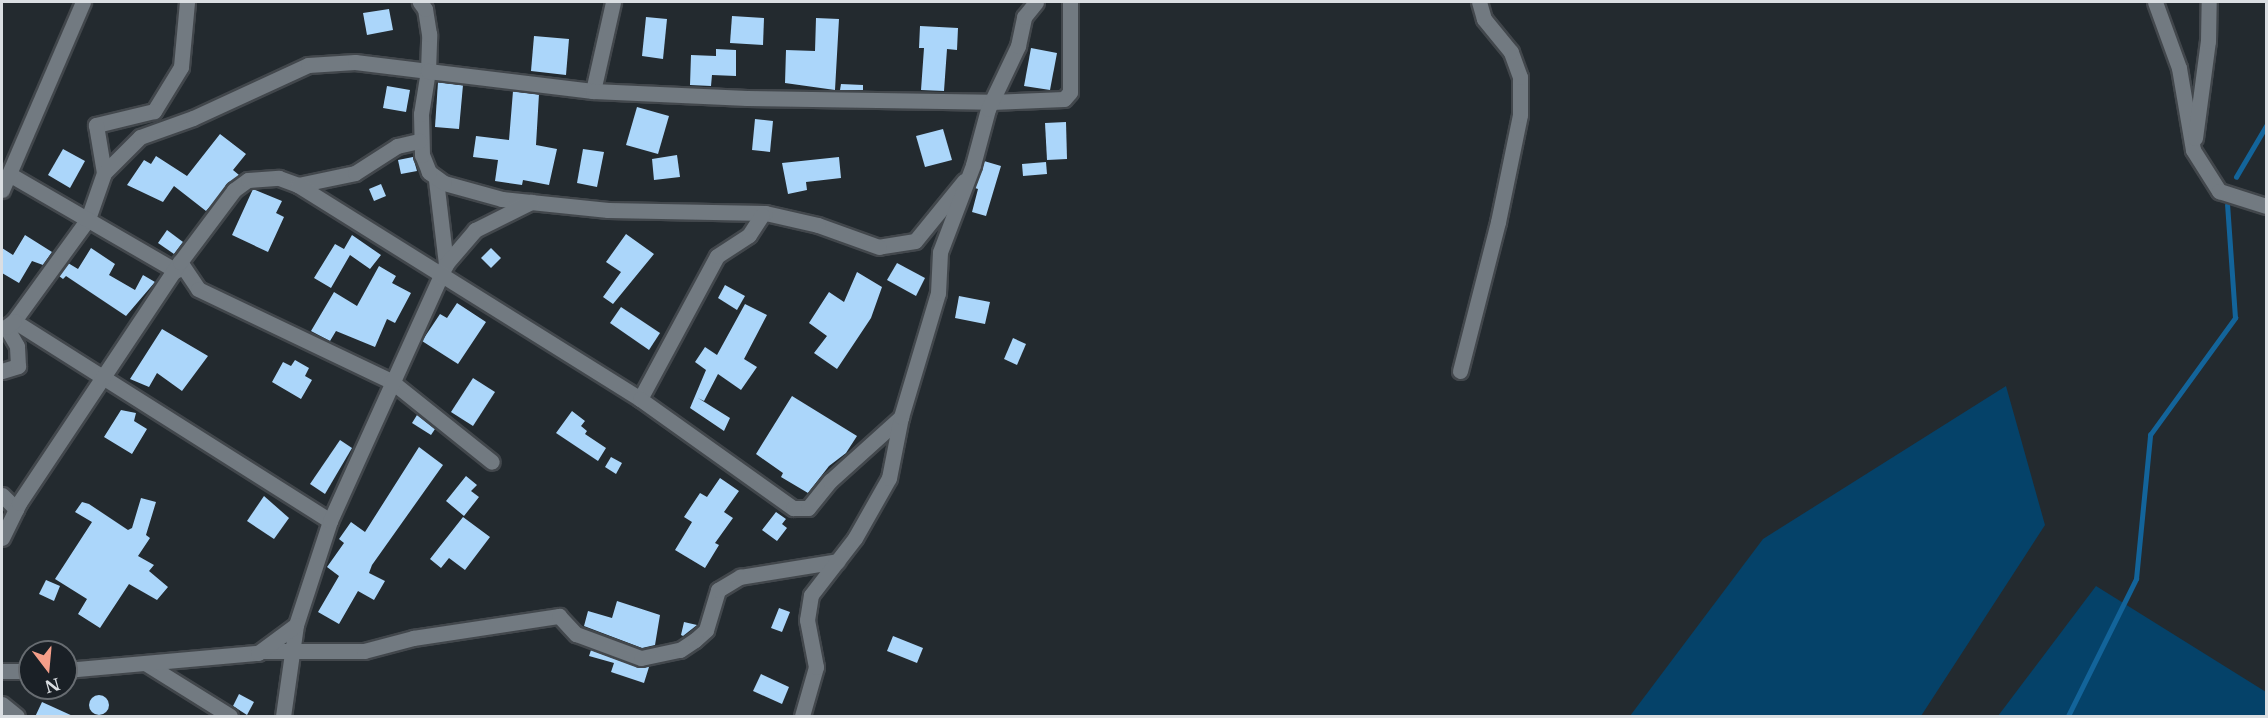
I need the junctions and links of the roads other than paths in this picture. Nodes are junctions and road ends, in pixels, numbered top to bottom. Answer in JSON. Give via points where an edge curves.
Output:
{"nodes":[{"id":1,"x":82,"y":2,"type":"edge"},
{"id":2,"x":187,"y":2,"type":"edge"},
{"id":3,"x":420,"y":2,"type":"edge"},
{"id":4,"x":613,"y":2,"type":"edge"},
{"id":5,"x":1036,"y":2,"type":"edge"},
{"id":6,"x":1070,"y":2,"type":"edge"},
{"id":7,"x":1479,"y":2,"type":"edge"},
{"id":8,"x":2155,"y":2,"type":"edge"},
{"id":9,"x":2209,"y":2,"type":"edge"},
{"id":10,"x":428,"y":71,"type":"junction"},
{"id":11,"x":593,"y":91,"type":"junction"},
{"id":12,"x":991,"y":102,"type":"junction"},
{"id":13,"x":419,"y":141,"type":"junction"},
{"id":14,"x":2193,"y":150,"type":"junction"},
{"id":15,"x":104,"y":173,"type":"junction"},
{"id":16,"x":9,"y":174,"type":"junction"},
{"id":17,"x":436,"y":180,"type":"junction"},
{"id":18,"x":964,"y":182,"type":"junction"},
{"id":19,"x":298,"y":185,"type":"junction"},
{"id":20,"x":2,"y":190,"type":"edge"},
{"id":21,"x":534,"y":201,"type":"junction"},
{"id":22,"x":2266,"y":206,"type":"edge"},
{"id":23,"x":762,"y":215,"type":"junction"},
{"id":24,"x":88,"y":219,"type":"junction"},
{"id":25,"x":178,"y":266,"type":"junction"},
{"id":26,"x":444,"y":268,"type":"junction"},
{"id":27,"x":14,"y":321,"type":"junction"},
{"id":28,"x":2,"y":371,"type":"edge"},
{"id":29,"x":1460,"y":371,"type":"dead end"},
{"id":30,"x":103,"y":377,"type":"junction"},
{"id":31,"x":391,"y":381,"type":"junction"},
{"id":32,"x":640,"y":399,"type":"junction"},
{"id":33,"x":901,"y":417,"type":"junction"},
{"id":34,"x":492,"y":462,"type":"dead end"},
{"id":35,"x":2,"y":495,"type":"edge"},
{"id":36,"x":16,"y":509,"type":"junction"},
{"id":37,"x":330,"y":521,"type":"junction"},
{"id":38,"x":2,"y":538,"type":"edge"},
{"id":39,"x":838,"y":561,"type":"junction"},
{"id":40,"x":296,"y":625,"type":"junction"},
{"id":41,"x":293,"y":648,"type":"junction"},
{"id":42,"x":264,"y":651,"type":"junction"},
{"id":43,"x":144,"y":663,"type":"junction"},
{"id":44,"x":78,"y":669,"type":"edge"},
{"id":45,"x":2,"y":671,"type":"edge"},
{"id":46,"x":18,"y":671,"type":"edge"},
{"id":47,"x":2,"y":704,"type":"edge"},
{"id":48,"x":17,"y":717,"type":"edge"},
{"id":49,"x":230,"y":717,"type":"edge"},
{"id":50,"x":283,"y":717,"type":"edge"},
{"id":51,"x":802,"y":717,"type":"edge"}],
"edges":[{"from":1,"to":16,"type":"street"},
{"from":2,"to":15,"type":"street","via":[[181,67],[154,111],[96,125]]},
{"from":3,"to":10,"type":"street","via":[[429,34]]},
{"from":4,"to":11,"type":"street"},
{"from":5,"to":12,"type":"street","via":[[1024,17],[1018,46]]},
{"from":6,"to":12,"type":"street","via":[[1068,97]]},
{"from":7,"to":29,"type":"street","via":[[1484,19],[1511,52],[1520,77],[1520,115]]},
{"from":8,"to":14,"type":"street","via":[[2179,68]]},
{"from":9,"to":14,"type":"street","via":[[2208,41]]},
{"from":10,"to":11,"type":"street"},
{"from":10,"to":13,"type":"street"},
{"from":10,"to":15,"type":"street","via":[[355,62],[308,65],[193,118],[140,137]]},
{"from":11,"to":12,"type":"street","via":[[824,101]]},
{"from":12,"to":18,"type":"street","via":[[973,165]]},
{"from":13,"to":17,"type":"street"},
{"from":13,"to":19,"type":"street","via":[[397,146],[354,173]]},
{"from":14,"to":22,"type":"street","via":[[2219,191]]},
{"from":15,"to":24,"type":"street"},
{"from":16,"to":20,"type":"street"},
{"from":16,"to":24,"type":"street"},
{"from":17,"to":21,"type":"street","via":[[502,199]]},
{"from":17,"to":26,"type":"street"},
{"from":18,"to":23,"type":"street","via":[[915,241],[892,247],[879,247],[819,225]]},
{"from":18,"to":33,"type":"street","via":[[940,252],[938,293]]},
{"from":19,"to":25,"type":"street","via":[[279,178],[248,180],[234,190]]},
{"from":19,"to":26,"type":"street"},
{"from":21,"to":23,"type":"street","via":[[608,210]]},
{"from":21,"to":26,"type":"street","via":[[475,230]]},
{"from":23,"to":32,"type":"street","via":[[749,235],[717,256]]},
{"from":24,"to":25,"type":"street"},
{"from":24,"to":27,"type":"street"},
{"from":25,"to":30,"type":"street"},
{"from":25,"to":31,"type":"street","via":[[198,289]]},
{"from":26,"to":31,"type":"street"},
{"from":26,"to":32,"type":"street"},
{"from":27,"to":28,"type":"street","via":[[6,327],[16,346],[18,366]]},
{"from":27,"to":30,"type":"street"},
{"from":30,"to":36,"type":"street"},
{"from":30,"to":37,"type":"street"},
{"from":31,"to":34,"type":"street"},
{"from":31,"to":37,"type":"street"},
{"from":32,"to":33,"type":"street","via":[[800,509],[808,508],[830,482]]},
{"from":33,"to":39,"type":"street","via":[[883,493]]},
{"from":35,"to":36,"type":"street"},
{"from":36,"to":38,"type":"street"},
{"from":37,"to":40,"type":"street"},
{"from":39,"to":41,"type":"street","via":[[740,578],[718,590],[706,630],[695,640],[680,650],[640,658],[576,634],[560,616],[413,638],[364,651]]},
{"from":39,"to":51,"type":"street","via":[[811,595],[807,620],[816,668]]},
{"from":40,"to":41,"type":"street"},
{"from":40,"to":42,"type":"street"},
{"from":41,"to":42,"type":"street"},
{"from":41,"to":50,"type":"street"},
{"from":42,"to":43,"type":"street"},
{"from":43,"to":44,"type":"street"},
{"from":43,"to":49,"type":"street"},
{"from":45,"to":46,"type":"street"},
{"from":47,"to":48,"type":"street"}]}
